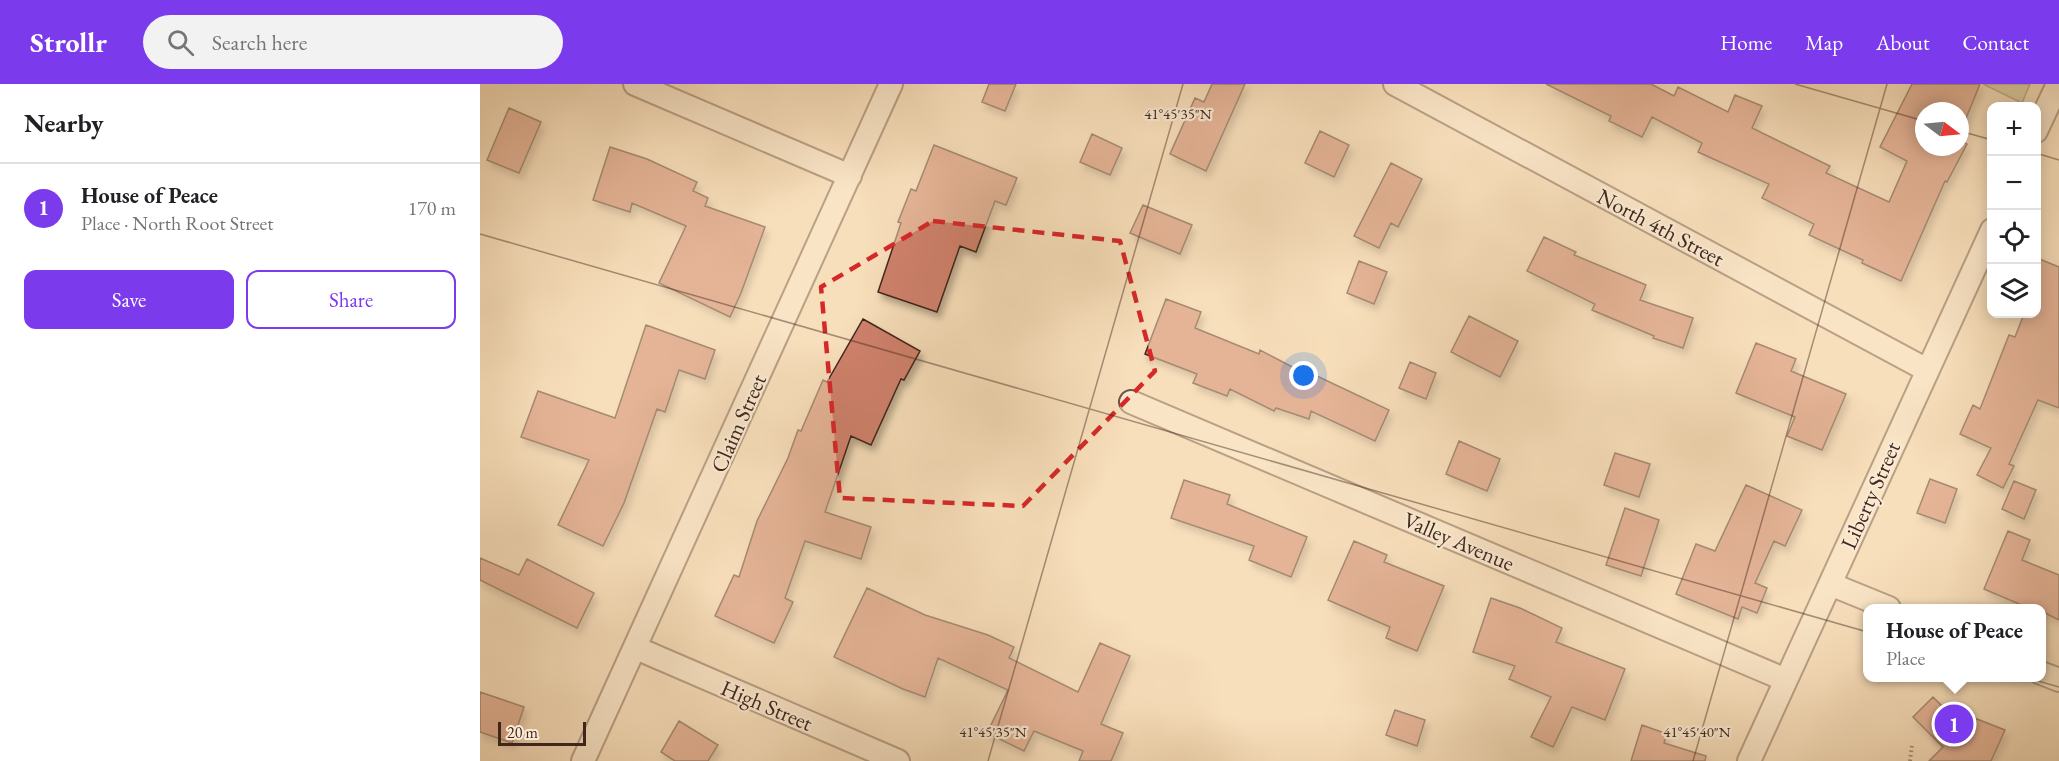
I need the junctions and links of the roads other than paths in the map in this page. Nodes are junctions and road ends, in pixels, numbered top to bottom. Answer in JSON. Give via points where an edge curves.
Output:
{"nodes":[{"id":1,"x":635,"y":84,"type":"edge"},
{"id":2,"x":891,"y":84,"type":"edge"},
{"id":3,"x":1395,"y":84,"type":"edge"},
{"id":4,"x":2058,"y":84,"type":"edge"},
{"id":5,"x":2041,"y":122,"type":"edge"},
{"id":6,"x":850,"y":176,"type":"junction"},
{"id":7,"x":1987,"y":241,"type":"edge"},
{"id":8,"x":1927,"y":370,"type":"junction"},
{"id":9,"x":1131,"y":402,"type":"dead end"},
{"id":10,"x":1830,"y":584,"type":"junction"},
{"id":11,"x":1877,"y":604,"type":"edge"},
{"id":12,"x":636,"y":648,"type":"junction"},
{"id":13,"x":1786,"y":680,"type":"junction"},
{"id":14,"x":583,"y":761,"type":"edge"},
{"id":15,"x":898,"y":761,"type":"edge"},
{"id":16,"x":1749,"y":761,"type":"edge"}],
"edges":[{"from":1,"to":6,"type":"street"},
{"from":2,"to":6,"type":"street","name":"Claim Street"},
{"from":3,"to":8,"type":"street","name":"North 4th Street"},
{"from":4,"to":5,"type":"street"},
{"from":6,"to":12,"type":"street","name":"Claim Street"},
{"from":7,"to":8,"type":"street","name":"Liberty Street"},
{"from":8,"to":10,"type":"street","name":"Liberty Street"},
{"from":9,"to":13,"type":"street","name":"Valley Avenue"},
{"from":10,"to":11,"type":"street"},
{"from":10,"to":13,"type":"street","name":"Liberty Street"},
{"from":12,"to":14,"type":"street","name":"Claim Street"},
{"from":12,"to":15,"type":"street","name":"High Street"},
{"from":13,"to":16,"type":"street","name":"Liberty Street"}]}
